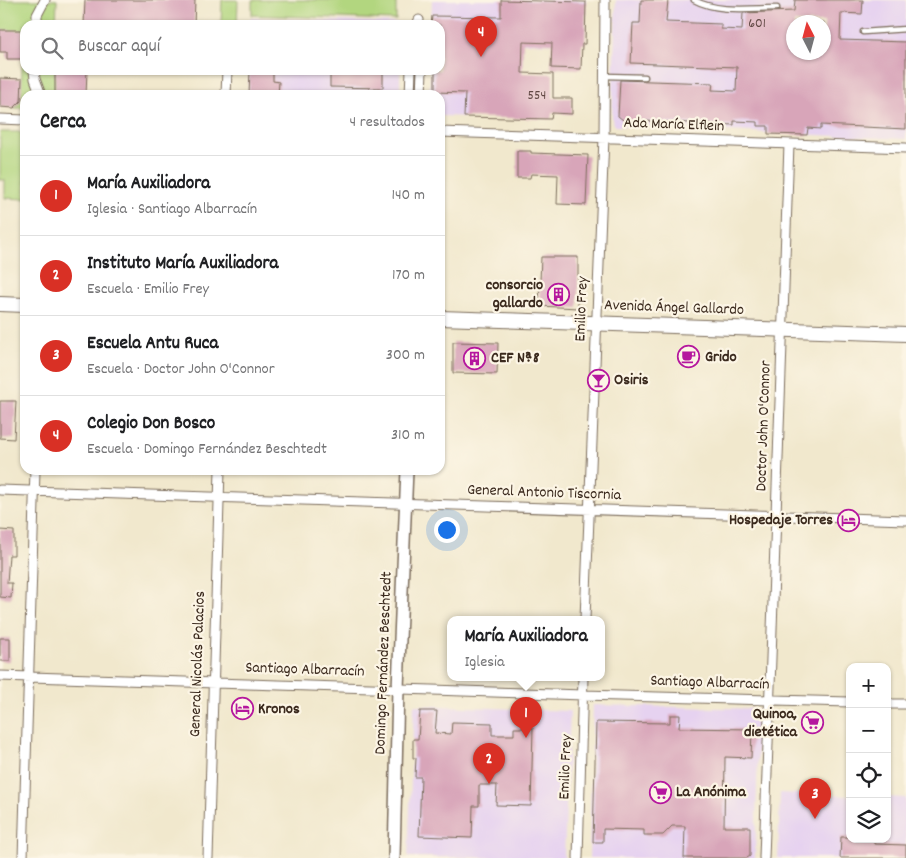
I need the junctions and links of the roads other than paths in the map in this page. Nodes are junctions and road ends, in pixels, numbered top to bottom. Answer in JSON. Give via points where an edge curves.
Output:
{"nodes":[{"id":1,"x":45,"y":0,"type":"edge"},
{"id":2,"x":605,"y":0,"type":"edge"},
{"id":3,"x":694,"y":0,"type":"edge"},
{"id":4,"x":777,"y":8,"type":"dead end"},
{"id":5,"x":37,"y":20,"type":"edge"},
{"id":6,"x":906,"y":29,"type":"edge"},
{"id":7,"x":863,"y":32,"type":"dead end"},
{"id":8,"x":35,"y":75,"type":"edge"},
{"id":9,"x":227,"y":75,"type":"edge"},
{"id":10,"x":411,"y":75,"type":"edge"},
{"id":11,"x":422,"y":75,"type":"edge"},
{"id":12,"x":605,"y":76,"type":"junction"},
{"id":13,"x":645,"y":77,"type":"dead end"},
{"id":14,"x":39,"y":90,"type":"edge"},
{"id":15,"x":226,"y":90,"type":"edge"},
{"id":16,"x":410,"y":90,"type":"edge"},
{"id":17,"x":421,"y":90,"type":"edge"},
{"id":18,"x":0,"y":119,"type":"edge"},
{"id":19,"x":20,"y":120,"type":"edge"},
{"id":20,"x":445,"y":132,"type":"edge"},
{"id":21,"x":604,"y":138,"type":"junction"},
{"id":22,"x":789,"y":144,"type":"junction"},
{"id":23,"x":906,"y":148,"type":"edge"},
{"id":24,"x":0,"y":304,"type":"edge"},
{"id":25,"x":20,"y":305,"type":"edge"},
{"id":26,"x":445,"y":318,"type":"edge"},
{"id":27,"x":596,"y":323,"type":"junction"},
{"id":28,"x":783,"y":330,"type":"junction"},
{"id":29,"x":906,"y":334,"type":"edge"},
{"id":30,"x":35,"y":475,"type":"edge"},
{"id":31,"x":220,"y":475,"type":"edge"},
{"id":32,"x":407,"y":475,"type":"edge"},
{"id":33,"x":0,"y":490,"type":"edge"},
{"id":34,"x":35,"y":491,"type":"junction"},
{"id":35,"x":219,"y":498,"type":"junction"},
{"id":36,"x":406,"y":502,"type":"junction"},
{"id":37,"x":589,"y":510,"type":"junction"},
{"id":38,"x":776,"y":516,"type":"junction"},
{"id":39,"x":906,"y":520,"type":"edge"},
{"id":40,"x":585,"y":616,"type":"edge"},
{"id":41,"x":0,"y":676,"type":"edge"},
{"id":42,"x":28,"y":676,"type":"junction"},
{"id":43,"x":583,"y":681,"type":"edge"},
{"id":44,"x":212,"y":682,"type":"junction"},
{"id":45,"x":398,"y":688,"type":"junction"},
{"id":46,"x":583,"y":695,"type":"junction"},
{"id":47,"x":769,"y":700,"type":"junction"},
{"id":48,"x":846,"y":702,"type":"edge"},
{"id":49,"x":891,"y":704,"type":"edge"},
{"id":50,"x":906,"y":704,"type":"edge"},
{"id":51,"x":22,"y":858,"type":"edge"},
{"id":52,"x":208,"y":858,"type":"edge"},
{"id":53,"x":394,"y":858,"type":"edge"},
{"id":54,"x":578,"y":858,"type":"edge"},
{"id":55,"x":764,"y":858,"type":"edge"}],
"edges":[{"from":1,"to":5,"type":"street"},
{"from":2,"to":12,"type":"street","name":"Emilio Frey"},
{"from":3,"to":4,"type":"lane","via":[[720,8]]},
{"from":6,"to":7,"type":"lane"},
{"from":8,"to":14,"type":"street"},
{"from":9,"to":15,"type":"street"},
{"from":10,"to":16,"type":"street"},
{"from":11,"to":17,"type":"street"},
{"from":12,"to":13,"type":"lane"},
{"from":12,"to":21,"type":"street","name":"Emilio Frey"},
{"from":18,"to":19,"type":"street"},
{"from":20,"to":21,"type":"street","name":"Ada María Elflein"},
{"from":21,"to":22,"type":"street","name":"Ada María Elflein"},
{"from":21,"to":27,"type":"street","name":"Emilio Frey"},
{"from":22,"to":23,"type":"street","name":"Ada María Elflein"},
{"from":22,"to":28,"type":"street","name":"Doctor John O'Connor"},
{"from":24,"to":25,"type":"main road"},
{"from":26,"to":27,"type":"main road","name":"Avenida Ángel Gallardo"},
{"from":27,"to":28,"type":"main road","name":"Avenida Ángel Gallardo"},
{"from":27,"to":37,"type":"street","name":"Emilio Frey"},
{"from":28,"to":29,"type":"main road","name":"Avenida Ángel Gallardo"},
{"from":28,"to":38,"type":"street","name":"Doctor John O'Connor"},
{"from":30,"to":34,"type":"street"},
{"from":31,"to":35,"type":"street","name":"General Nicolás Palacios"},
{"from":32,"to":36,"type":"street","name":"Domingo Fernández Beschtedt"},
{"from":33,"to":34,"type":"street","name":"General Antonio Tiscornia"},
{"from":34,"to":35,"type":"street","name":"General Antonio Tiscornia"},
{"from":34,"to":42,"type":"street"},
{"from":35,"to":36,"type":"street","name":"General Antonio Tiscornia"},
{"from":35,"to":44,"type":"street","name":"General Nicolás Palacios"},
{"from":36,"to":37,"type":"street","name":"General Antonio Tiscornia"},
{"from":36,"to":45,"type":"street","name":"Domingo Fernández Beschtedt"},
{"from":37,"to":38,"type":"street","name":"General Antonio Tiscornia"},
{"from":37,"to":40,"type":"street","name":"Emilio Frey"},
{"from":38,"to":39,"type":"street","name":"General Antonio Tiscornia"},
{"from":38,"to":47,"type":"street","name":"Doctor John O'Connor"},
{"from":41,"to":42,"type":"street","name":"Santiago Albarracín"},
{"from":42,"to":44,"type":"street","name":"Santiago Albarracín"},
{"from":42,"to":51,"type":"street"},
{"from":43,"to":46,"type":"street","name":"Emilio Frey"},
{"from":44,"to":45,"type":"street","name":"Santiago Albarracín"},
{"from":44,"to":52,"type":"street","name":"General Nicolás Palacios"},
{"from":45,"to":46,"type":"street","name":"Santiago Albarracín"},
{"from":45,"to":53,"type":"street","name":"Domingo Fernández Beschtedt"},
{"from":46,"to":47,"type":"street","name":"Santiago Albarracín"},
{"from":46,"to":54,"type":"street","name":"Emilio Frey"},
{"from":47,"to":48,"type":"street","name":"Santiago Albarracín"},
{"from":47,"to":55,"type":"street","name":"Doctor John O'Connor"},
{"from":49,"to":50,"type":"street"}]}
